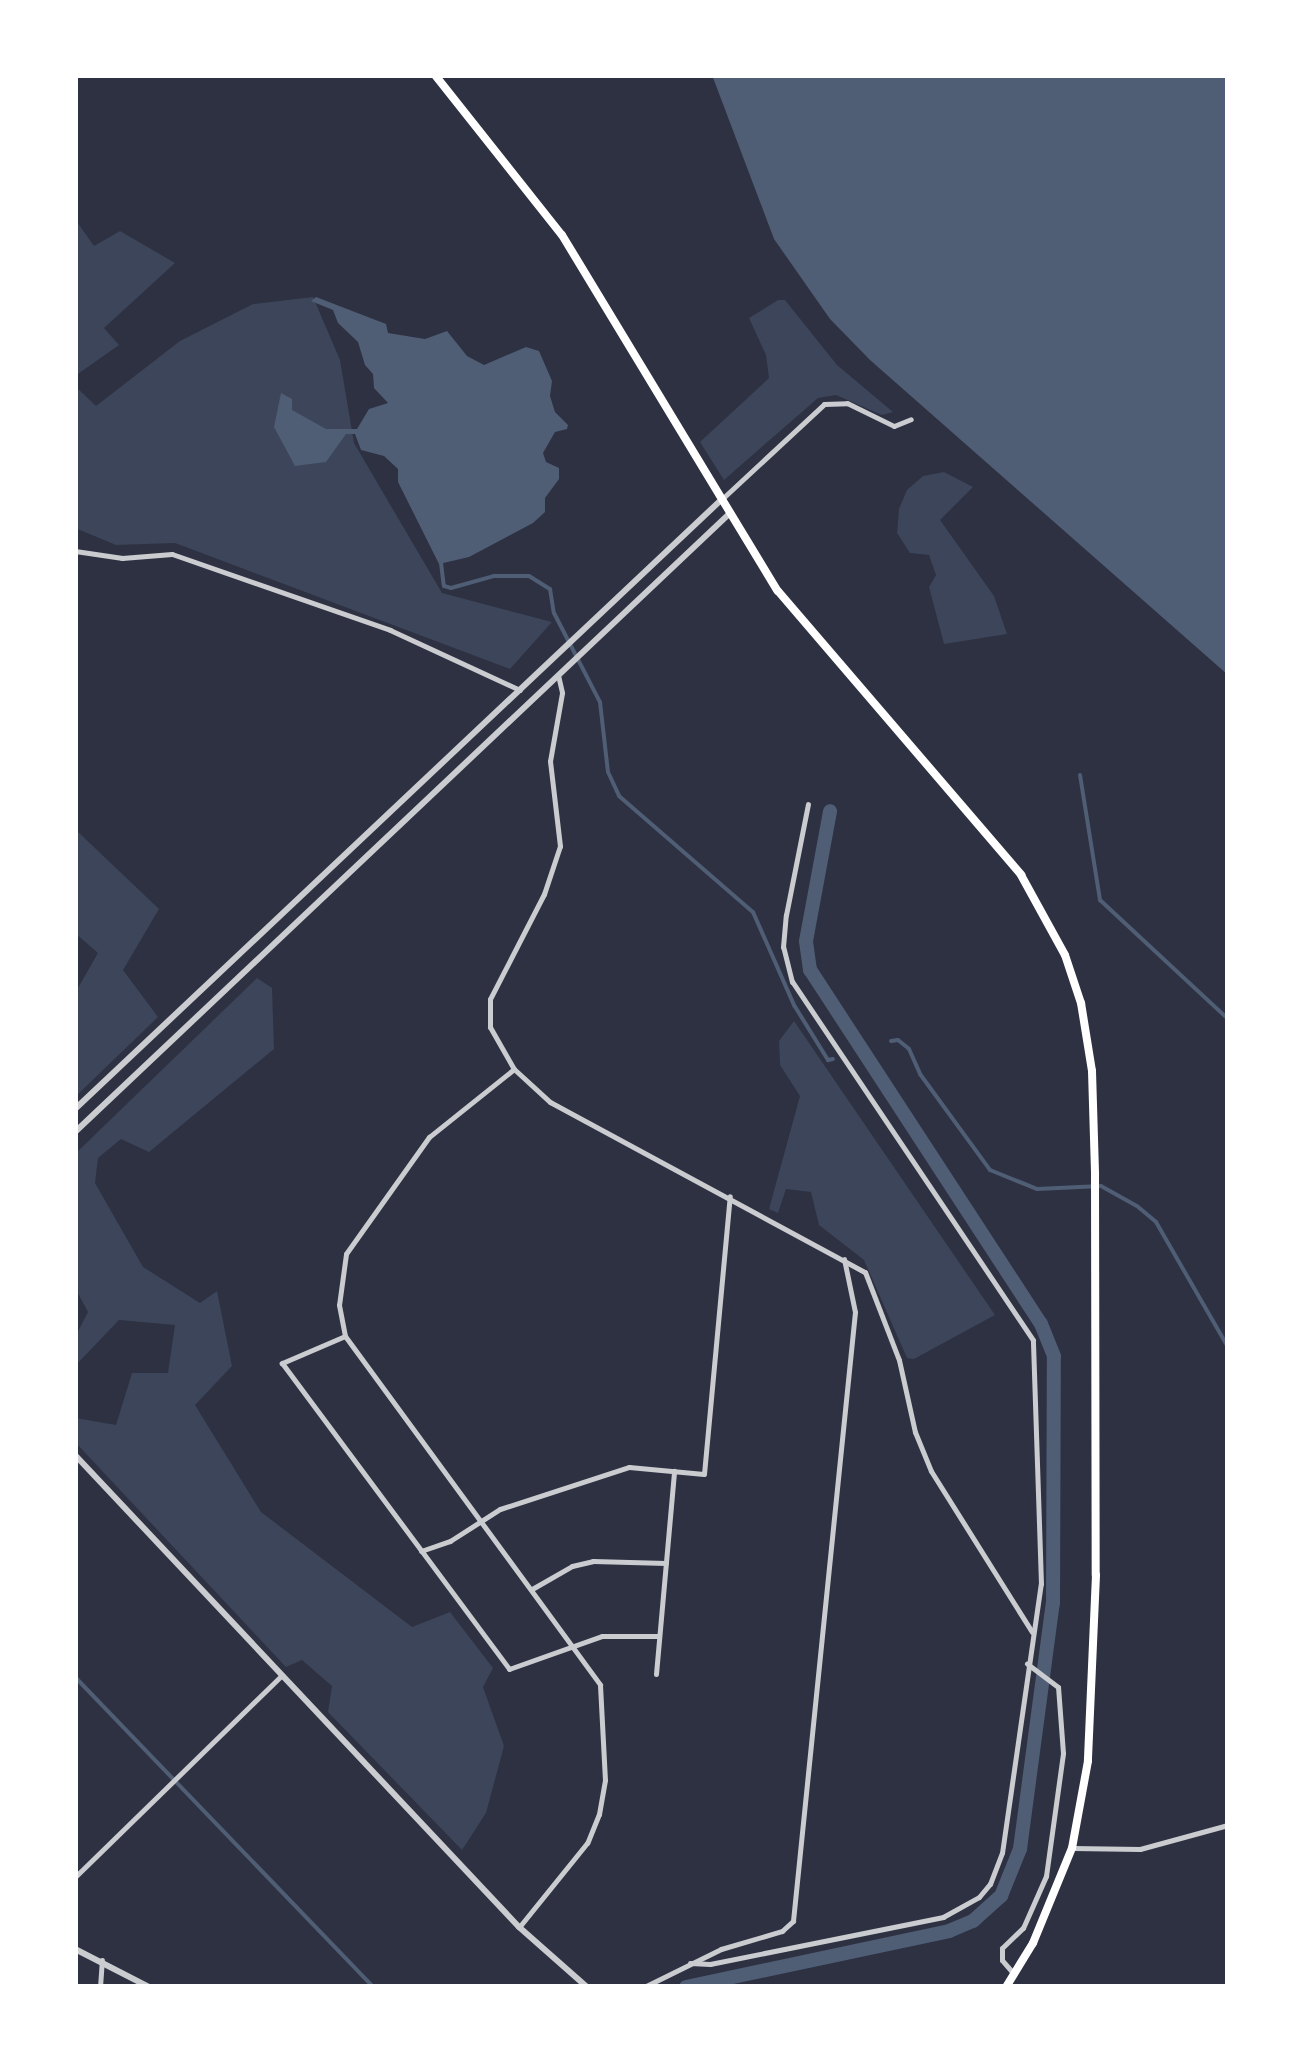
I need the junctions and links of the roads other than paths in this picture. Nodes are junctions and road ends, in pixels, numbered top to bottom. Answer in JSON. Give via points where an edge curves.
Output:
{"nodes":[{"id":1,"x":436,"y":75,"type":"edge"},
{"id":2,"x":910,"y":419,"type":"dead end"},
{"id":3,"x":721,"y":500,"type":"junction"},
{"id":4,"x":729,"y":514,"type":"junction"},
{"id":5,"x":75,"y":551,"type":"edge"},
{"id":6,"x":558,"y":675,"type":"junction"},
{"id":7,"x":520,"y":690,"type":"junction"},
{"id":8,"x":808,"y":804,"type":"dead end"},
{"id":9,"x":514,"y":1068,"type":"junction"},
{"id":10,"x":75,"y":1109,"type":"edge"},
{"id":11,"x":75,"y":1132,"type":"edge"},
{"id":12,"x":730,"y":1196,"type":"junction"},
{"id":13,"x":844,"y":1259,"type":"junction"},
{"id":14,"x":346,"y":1336,"type":"junction"},
{"id":15,"x":75,"y":1455,"type":"edge"},
{"id":16,"x":674,"y":1471,"type":"junction"},
{"id":17,"x":479,"y":1522,"type":"junction"},
{"id":18,"x":421,"y":1551,"type":"junction"},
{"id":19,"x":666,"y":1563,"type":"junction"},
{"id":20,"x":532,"y":1590,"type":"junction"},
{"id":21,"x":1032,"y":1632,"type":"junction"},
{"id":22,"x":659,"y":1636,"type":"junction"},
{"id":23,"x":576,"y":1649,"type":"junction"},
{"id":24,"x":1027,"y":1664,"type":"junction"},
{"id":25,"x":656,"y":1674,"type":"dead end"},
{"id":26,"x":280,"y":1677,"type":"junction"},
{"id":27,"x":1228,"y":1824,"type":"edge"},
{"id":28,"x":1072,"y":1848,"type":"junction"},
{"id":29,"x":75,"y":1877,"type":"edge"},
{"id":30,"x":519,"y":1927,"type":"junction"},
{"id":31,"x":75,"y":1950,"type":"edge"},
{"id":32,"x":102,"y":1960,"type":"junction"},
{"id":33,"x":690,"y":1963,"type":"junction"},
{"id":34,"x":1014,"y":1974,"type":"junction"},
{"id":35,"x":100,"y":1987,"type":"edge"},
{"id":36,"x":150,"y":1987,"type":"edge"},
{"id":37,"x":587,"y":1987,"type":"edge"},
{"id":38,"x":644,"y":1987,"type":"edge"},
{"id":39,"x":1006,"y":1987,"type":"edge"}],
"edges":[{"from":1,"to":3,"type":"main road","via":[[562,235]]},
{"from":2,"to":3,"type":"street","via":[[894,426],[847,403],[824,404]]},
{"from":3,"to":4,"type":"main road"},
{"from":3,"to":7,"type":"street"},
{"from":4,"to":6,"type":"street"},
{"from":4,"to":28,"type":"main road","via":[[778,590],[1037,900],[1065,954],[1086,1024],[1094,1176],[1096,1575],[1088,1761]]},
{"from":5,"to":7,"type":"street","via":[[122,558],[172,554],[390,630]]},
{"from":6,"to":9,"type":"street","via":[[562,693],[550,761],[559,826],[556,866],[490,999],[490,1027]]},
{"from":6,"to":11,"type":"street"},
{"from":7,"to":10,"type":"street"},
{"from":8,"to":21,"type":"street","via":[[786,915],[792,982],[1034,1340],[1041,1584]]},
{"from":9,"to":12,"type":"street","via":[[550,1102]]},
{"from":9,"to":14,"type":"street","via":[[429,1137],[346,1254],[339,1305]]},
{"from":12,"to":13,"type":"street"},
{"from":12,"to":16,"type":"street","via":[[704,1474]]},
{"from":13,"to":21,"type":"street","via":[[865,1272],[931,1471]]},
{"from":13,"to":33,"type":"street","via":[[855,1312],[793,1921],[782,1931]]},
{"from":14,"to":17,"type":"street"},
{"from":14,"to":18,"type":"street","via":[[282,1362]]},
{"from":15,"to":26,"type":"street"},
{"from":16,"to":17,"type":"street","via":[[630,1467],[500,1509]]},
{"from":16,"to":19,"type":"street"},
{"from":17,"to":18,"type":"street"},
{"from":17,"to":20,"type":"street"},
{"from":18,"to":23,"type":"street","via":[[509,1669]]},
{"from":19,"to":20,"type":"street","via":[[593,1560]]},
{"from":19,"to":22,"type":"street"},
{"from":20,"to":23,"type":"street"},
{"from":21,"to":24,"type":"street"},
{"from":22,"to":23,"type":"street","via":[[618,1633]]},
{"from":22,"to":25,"type":"street"},
{"from":23,"to":30,"type":"street","via":[[600,1685],[604,1797],[587,1842]]},
{"from":24,"to":33,"type":"street","via":[[1002,1854],[979,1896],[942,1917]]},
{"from":24,"to":34,"type":"street","via":[[1058,1687],[1063,1753],[1054,1840],[1029,1916],[1002,1948],[1002,1960]]},
{"from":26,"to":29,"type":"street"},
{"from":26,"to":30,"type":"street"},
{"from":27,"to":28,"type":"street","via":[[1140,1848]]},
{"from":28,"to":34,"type":"main road"},
{"from":30,"to":37,"type":"street"},
{"from":31,"to":32,"type":"street"},
{"from":32,"to":35,"type":"street"},
{"from":32,"to":36,"type":"street"},
{"from":33,"to":38,"type":"street"},
{"from":34,"to":39,"type":"main road"}]}
